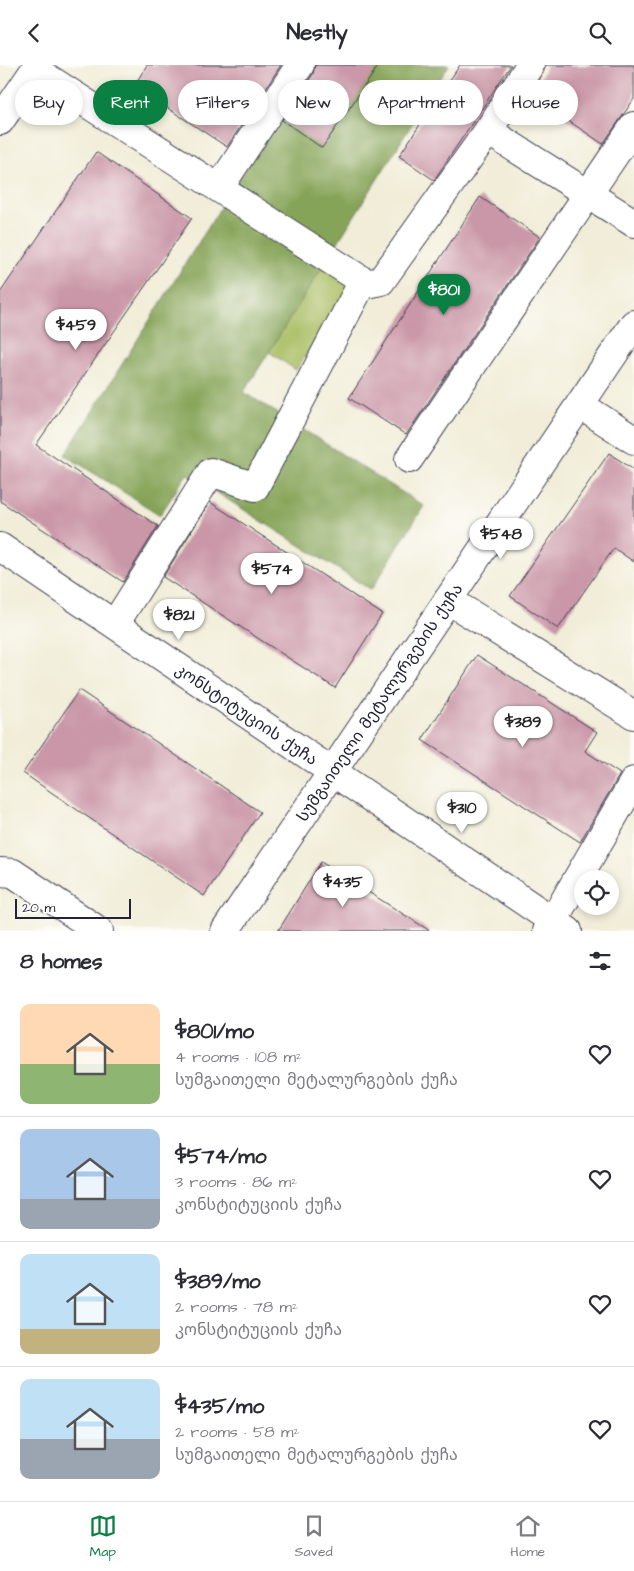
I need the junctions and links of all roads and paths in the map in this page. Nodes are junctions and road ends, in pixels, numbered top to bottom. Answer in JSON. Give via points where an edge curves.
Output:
{"nodes":[{"id":1,"x":300,"y":65,"type":"edge"},
{"id":2,"x":530,"y":65,"type":"edge"},
{"id":3,"x":36,"y":67,"type":"edge"},
{"id":4,"x":0,"y":121,"type":"edge"},
{"id":5,"x":634,"y":126,"type":"edge"},
{"id":6,"x":488,"y":131,"type":"junction"},
{"id":7,"x":219,"y":189,"type":"junction"},
{"id":8,"x":588,"y":194,"type":"junction"},
{"id":9,"x":634,"y":223,"type":"edge"},
{"id":10,"x":363,"y":281,"type":"junction"},
{"id":11,"x":634,"y":325,"type":"edge"},
{"id":12,"x":580,"y":405,"type":"junction"},
{"id":13,"x":634,"y":440,"type":"edge"},
{"id":14,"x":409,"y":459,"type":"dead end"},
{"id":15,"x":0,"y":547,"type":"edge"},
{"id":16,"x":448,"y":600,"type":"junction"},
{"id":17,"x":115,"y":624,"type":"junction"},
{"id":18,"x":634,"y":715,"type":"edge"},
{"id":19,"x":333,"y":772,"type":"junction"},
{"id":20,"x":634,"y":781,"type":"edge"},
{"id":21,"x":0,"y":872,"type":"edge"},
{"id":22,"x":556,"y":928,"type":"edge"},
{"id":23,"x":99,"y":931,"type":"edge"},
{"id":24,"x":225,"y":931,"type":"edge"}],
"edges":[{"from":1,"to":7,"type":"street"},
{"from":2,"to":6,"type":"street"},
{"from":3,"to":4,"type":"street"},
{"from":3,"to":7,"type":"street"},
{"from":5,"to":8,"type":"street"},
{"from":6,"to":8,"type":"street"},
{"from":6,"to":10,"type":"street","via":[[381,281]]},
{"from":7,"to":10,"type":"street"},
{"from":8,"to":9,"type":"street"},
{"from":8,"to":14,"type":"street"},
{"from":10,"to":17,"type":"street","via":[[255,487],[211,472]]},
{"from":11,"to":12,"type":"street","name":"სუმგაითელი მეტალურგების ქუჩა"},
{"from":12,"to":13,"type":"street"},
{"from":12,"to":16,"type":"street","name":"სუმგაითელი მეტალურგების ქუჩა"},
{"from":15,"to":17,"type":"street","name":"კონსტიტუციის ქუჩა"},
{"from":16,"to":18,"type":"street"},
{"from":16,"to":19,"type":"street","name":"სუმგაითელი მეტალურგების ქუჩა"},
{"from":17,"to":19,"type":"street","name":"კონსტიტუციის ქუჩა"},
{"from":19,"to":22,"type":"street","name":"კონსტიტუციის ქუჩა"},
{"from":19,"to":24,"type":"street","name":"სუმგაითელი მეტალურგების ქუჩა"},
{"from":20,"to":22,"type":"street"},
{"from":21,"to":23,"type":"street","via":[[13,873]]}]}
